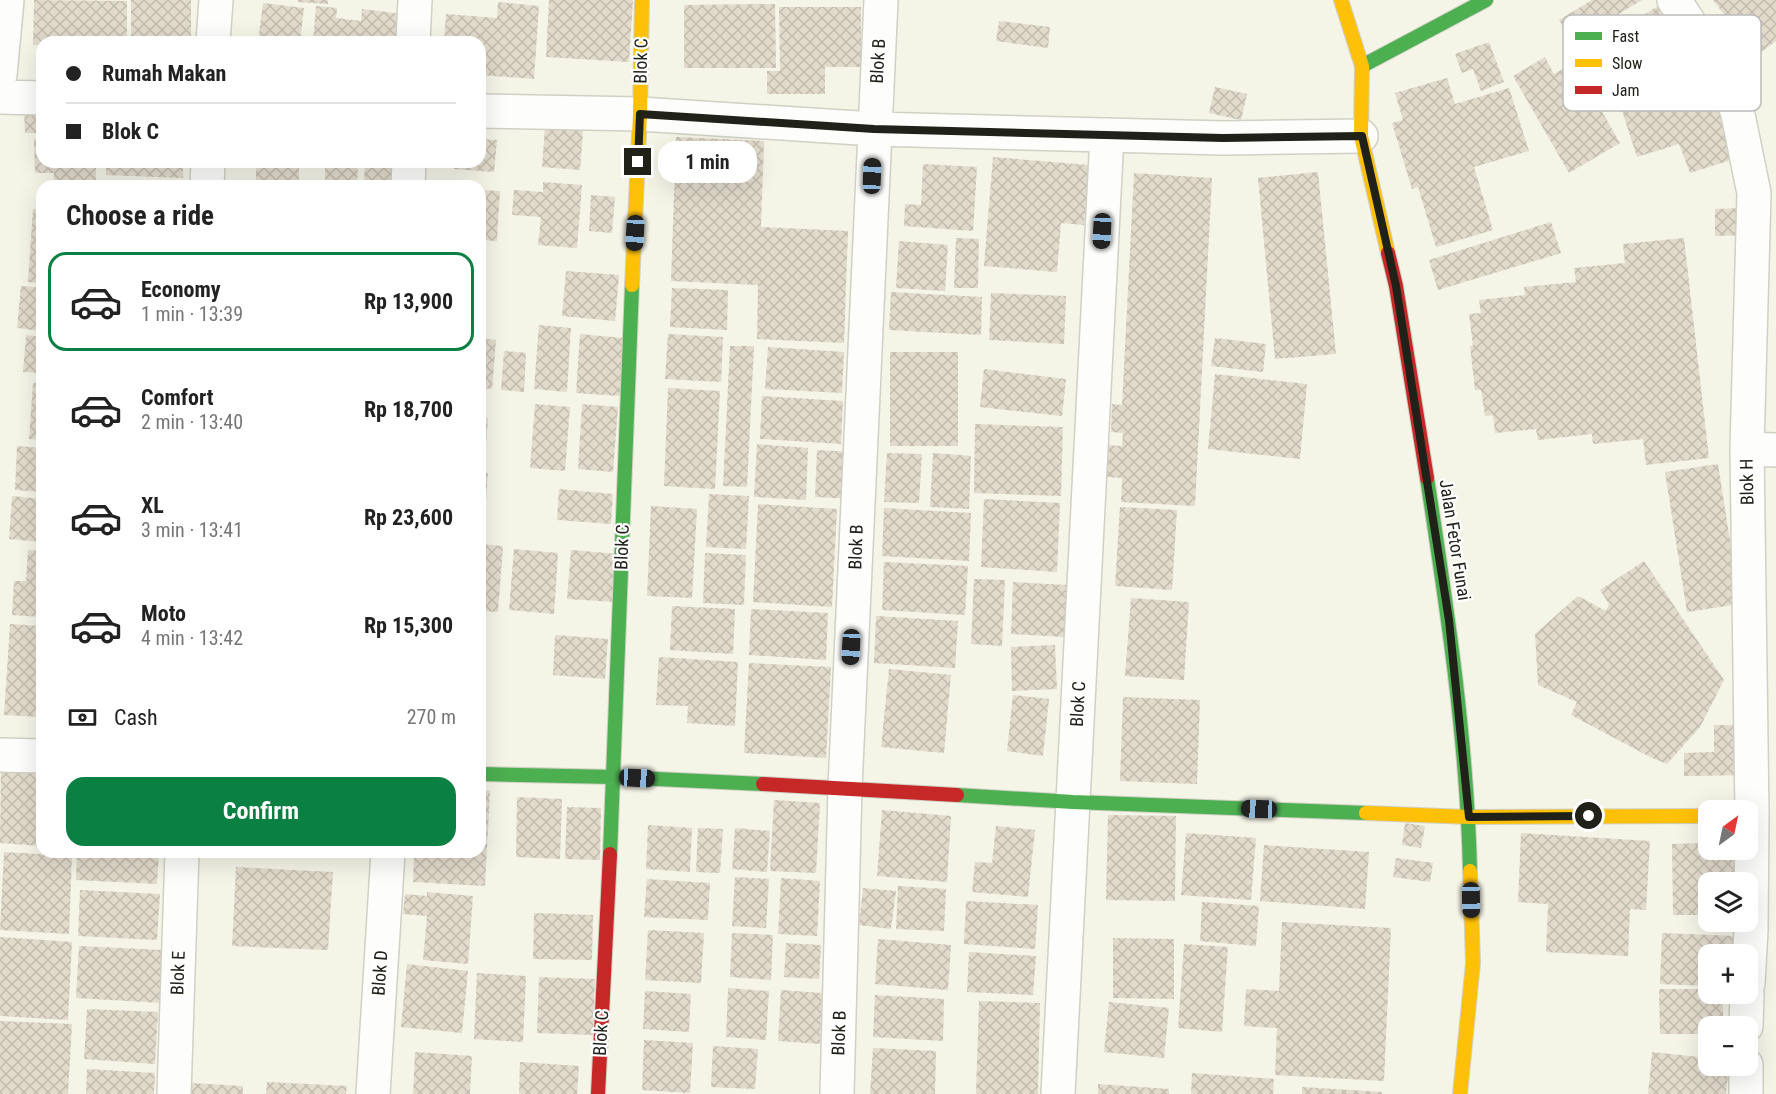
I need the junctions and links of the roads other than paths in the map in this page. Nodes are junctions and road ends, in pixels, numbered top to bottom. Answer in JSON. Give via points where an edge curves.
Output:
{"nodes":[{"id":1,"x":7,"y":0,"type":"edge"},
{"id":2,"x":216,"y":0,"type":"edge"},
{"id":3,"x":415,"y":0,"type":"edge"},
{"id":4,"x":642,"y":0,"type":"edge"},
{"id":5,"x":881,"y":0,"type":"edge"},
{"id":6,"x":1341,"y":0,"type":"edge"},
{"id":7,"x":1486,"y":0,"type":"edge"},
{"id":8,"x":1674,"y":0,"type":"edge"},
{"id":9,"x":1684,"y":15,"type":"edge"},
{"id":10,"x":213,"y":36,"type":"edge"},
{"id":11,"x":413,"y":36,"type":"edge"},
{"id":12,"x":1362,"y":66,"type":"junction"},
{"id":13,"x":0,"y":75,"type":"edge"},
{"id":14,"x":0,"y":97,"type":"edge"},
{"id":15,"x":36,"y":98,"type":"edge"},
{"id":16,"x":486,"y":111,"type":"edge"},
{"id":17,"x":1737,"y":111,"type":"edge"},
{"id":18,"x":640,"y":114,"type":"junction"},
{"id":19,"x":874,"y":129,"type":"junction"},
{"id":20,"x":1107,"y":135,"type":"junction"},
{"id":21,"x":1362,"y":136,"type":"junction"},
{"id":22,"x":1764,"y":267,"type":"edge"},
{"id":23,"x":1761,"y":450,"type":"edge"},
{"id":24,"x":0,"y":755,"type":"edge"},
{"id":25,"x":36,"y":756,"type":"edge"},
{"id":26,"x":486,"y":774,"type":"edge"},
{"id":27,"x":614,"y":777,"type":"junction"},
{"id":28,"x":845,"y":788,"type":"junction"},
{"id":29,"x":1073,"y":802,"type":"junction"},
{"id":30,"x":1759,"y":815,"type":"edge"},
{"id":31,"x":1698,"y":816,"type":"edge"},
{"id":32,"x":1469,"y":817,"type":"junction"},
{"id":33,"x":182,"y":858,"type":"edge"},
{"id":34,"x":388,"y":858,"type":"edge"},
{"id":35,"x":1750,"y":944,"type":"edge"},
{"id":36,"x":1746,"y":1076,"type":"edge"},
{"id":37,"x":174,"y":1094,"type":"edge"},
{"id":38,"x":373,"y":1094,"type":"edge"},
{"id":39,"x":598,"y":1094,"type":"edge"},
{"id":40,"x":837,"y":1094,"type":"edge"},
{"id":41,"x":1058,"y":1094,"type":"edge"},
{"id":42,"x":1460,"y":1094,"type":"edge"},
{"id":43,"x":1746,"y":1094,"type":"edge"}],
"edges":[{"from":1,"to":13,"type":"street"},
{"from":2,"to":10,"type":"street"},
{"from":3,"to":11,"type":"street"},
{"from":4,"to":18,"type":"street","name":"Blok C"},
{"from":5,"to":19,"type":"street","name":"Blok B"},
{"from":6,"to":12,"type":"street","name":"Jalan Fetor Funai"},
{"from":7,"to":12,"type":"street"},
{"from":8,"to":9,"type":"street","name":"Blok H"},
{"from":12,"to":21,"type":"street","name":"Jalan Fetor Funai"},
{"from":14,"to":15,"type":"street"},
{"from":16,"to":18,"type":"street"},
{"from":17,"to":22,"type":"street","name":"Blok H"},
{"from":18,"to":19,"type":"street"},
{"from":18,"to":27,"type":"street","name":"Blok C"},
{"from":19,"to":20,"type":"street"},
{"from":19,"to":28,"type":"street","name":"Blok B"},
{"from":20,"to":21,"type":"street"},
{"from":20,"to":29,"type":"street","name":"Blok C"},
{"from":21,"to":32,"type":"street","name":"Jalan Fetor Funai","via":[[1396,286],[1448,608]]},
{"from":22,"to":23,"type":"street","name":"Blok H"},
{"from":23,"to":30,"type":"street","name":"Blok H"},
{"from":24,"to":25,"type":"street"},
{"from":26,"to":27,"type":"street"},
{"from":27,"to":28,"type":"street"},
{"from":27,"to":39,"type":"street","name":"Blok C"},
{"from":28,"to":29,"type":"street"},
{"from":28,"to":40,"type":"street","name":"Blok B"},
{"from":29,"to":32,"type":"street"},
{"from":29,"to":41,"type":"street","name":"Blok C"},
{"from":30,"to":35,"type":"street","name":"Blok H"},
{"from":31,"to":32,"type":"street"},
{"from":32,"to":42,"type":"street","name":"Jalan Fetor Funai","via":[[1473,963]]},
{"from":33,"to":37,"type":"street","name":"Blok E"},
{"from":34,"to":38,"type":"street","name":"Blok D"},
{"from":36,"to":43,"type":"street"}]}
